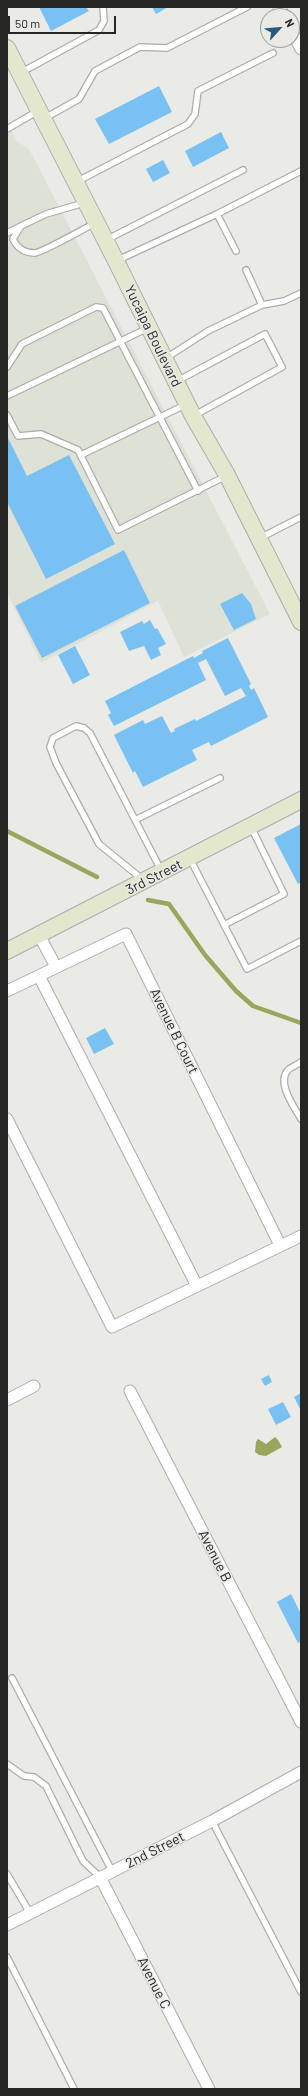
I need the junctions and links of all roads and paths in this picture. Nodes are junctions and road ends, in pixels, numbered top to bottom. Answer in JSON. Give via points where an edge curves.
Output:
{"nodes":[{"id":1,"x":103,"y":7,"type":"edge"},
{"id":2,"x":247,"y":7,"type":"edge"},
{"id":3,"x":7,"y":48,"type":"edge"},
{"id":4,"x":273,"y":54,"type":"dead end"},
{"id":5,"x":20,"y":74,"type":"junction"},
{"id":6,"x":41,"y":115,"type":"junction"},
{"id":7,"x":7,"y":129,"type":"edge"},
{"id":8,"x":243,"y":170,"type":"dead end"},
{"id":9,"x":301,"y":171,"type":"edge"},
{"id":10,"x":76,"y":182,"type":"junction"},
{"id":11,"x":86,"y":203,"type":"junction"},
{"id":12,"x":217,"y":214,"type":"junction"},
{"id":13,"x":96,"y":222,"type":"junction"},
{"id":14,"x":21,"y":226,"type":"junction"},
{"id":15,"x":7,"y":233,"type":"edge"},
{"id":16,"x":106,"y":240,"type":"junction"},
{"id":17,"x":236,"y":251,"type":"dead end"},
{"id":18,"x":116,"y":261,"type":"junction"},
{"id":19,"x":246,"y":270,"type":"dead end"},
{"id":20,"x":301,"y":293,"type":"edge"},
{"id":21,"x":262,"y":305,"type":"junction"},
{"id":22,"x":148,"y":328,"type":"junction"},
{"id":23,"x":120,"y":341,"type":"junction"},
{"id":24,"x":164,"y":360,"type":"junction"},
{"id":25,"x":7,"y":367,"type":"edge"},
{"id":26,"x":175,"y":382,"type":"junction"},
{"id":27,"x":7,"y":396,"type":"edge"},
{"id":28,"x":190,"y":410,"type":"junction"},
{"id":29,"x":7,"y":415,"type":"edge"},
{"id":30,"x":160,"y":417,"type":"junction"},
{"id":31,"x":81,"y":455,"type":"junction"},
{"id":32,"x":227,"y":475,"type":"junction"},
{"id":33,"x":198,"y":490,"type":"junction"},
{"id":34,"x":301,"y":517,"type":"edge"},
{"id":35,"x":258,"y":539,"type":"junction"},
{"id":36,"x":301,"y":622,"type":"edge"},
{"id":37,"x":220,"y":778,"type":"dead end"},
{"id":38,"x":301,"y":800,"type":"edge"},
{"id":39,"x":135,"y":820,"type":"junction"},
{"id":40,"x":250,"y":826,"type":"junction"},
{"id":41,"x":190,"y":859,"type":"junction"},
{"id":42,"x":162,"y":872,"type":"junction"},
{"id":43,"x":145,"y":881,"type":"junction"},
{"id":44,"x":224,"y":925,"type":"junction"},
{"id":45,"x":39,"y":935,"type":"junction"},
{"id":46,"x":301,"y":940,"type":"edge"},
{"id":47,"x":7,"y":951,"type":"edge"},
{"id":48,"x":56,"y":967,"type":"junction"},
{"id":49,"x":39,"y":976,"type":"junction"},
{"id":50,"x":7,"y":991,"type":"edge"},
{"id":51,"x":301,"y":1062,"type":"edge"},
{"id":52,"x":7,"y":1119,"type":"edge"},
{"id":53,"x":301,"y":1120,"type":"edge"},
{"id":54,"x":301,"y":1236,"type":"edge"},
{"id":55,"x":280,"y":1245,"type":"junction"},
{"id":56,"x":198,"y":1286,"type":"junction"},
{"id":57,"x":34,"y":1386,"type":"dead end"},
{"id":58,"x":130,"y":1391,"type":"dead end"},
{"id":59,"x":7,"y":1400,"type":"edge"},
{"id":60,"x":12,"y":1678,"type":"dead end"},
{"id":61,"x":301,"y":1722,"type":"edge"},
{"id":62,"x":7,"y":1764,"type":"edge"},
{"id":63,"x":301,"y":1772,"type":"edge"},
{"id":64,"x":212,"y":1821,"type":"junction"},
{"id":65,"x":112,"y":1871,"type":"junction"},
{"id":66,"x":7,"y":1874,"type":"edge"},
{"id":67,"x":100,"y":1877,"type":"junction"},
{"id":68,"x":30,"y":1913,"type":"junction"},
{"id":69,"x":7,"y":1925,"type":"edge"},
{"id":70,"x":7,"y":1957,"type":"edge"},
{"id":71,"x":301,"y":1992,"type":"edge"},
{"id":72,"x":74,"y":2089,"type":"edge"},
{"id":73,"x":209,"y":2089,"type":"edge"}],
"edges":[{"from":1,"to":5,"type":"lane","via":[[104,21],[99,30]]},
{"from":2,"to":6,"type":"lane","via":[[166,48],[140,47],[95,71],[79,99]]},
{"from":3,"to":5,"type":"main road","name":"Yucaipa Boulevard"},
{"from":4,"to":10,"type":"lane","via":[[198,91],[195,114],[188,124]]},
{"from":5,"to":6,"type":"main road","name":"Yucaipa Boulevard"},
{"from":6,"to":7,"type":"lane"},
{"from":6,"to":10,"type":"main road","name":"Yucaipa Boulevard"},
{"from":8,"to":16,"type":"lane"},
{"from":9,"to":12,"type":"lane"},
{"from":10,"to":11,"type":"main road","name":"Yucaipa Boulevard"},
{"from":11,"to":13,"type":"main road","name":"Yucaipa Boulevard"},
{"from":11,"to":14,"type":"lane","via":[[46,214]]},
{"from":12,"to":17,"type":"lane"},
{"from":12,"to":18,"type":"lane"},
{"from":13,"to":14,"type":"lane","via":[[36,253],[24,251],[16,246],[13,239]]},
{"from":13,"to":16,"type":"main road","name":"Yucaipa Boulevard"},
{"from":14,"to":15,"type":"lane"},
{"from":16,"to":18,"type":"main road","name":"Yucaipa Boulevard"},
{"from":18,"to":22,"type":"main road","name":"Yucaipa Boulevard"},
{"from":19,"to":21,"type":"lane"},
{"from":20,"to":21,"type":"lane","via":[[284,301]]},
{"from":21,"to":24,"type":"lane","via":[[208,332]]},
{"from":22,"to":23,"type":"lane"},
{"from":22,"to":24,"type":"main road","name":"Yucaipa Boulevard"},
{"from":23,"to":25,"type":"lane","via":[[103,308],[96,307],[22,344]]},
{"from":23,"to":27,"type":"lane"},
{"from":23,"to":30,"type":"lane"},
{"from":24,"to":26,"type":"main road","name":"Yucaipa Boulevard"},
{"from":26,"to":28,"type":"main road","name":"Yucaipa Boulevard"},
{"from":26,"to":28,"type":"lane","via":[[265,334],[282,367]]},
{"from":28,"to":30,"type":"lane"},
{"from":28,"to":32,"type":"main road","name":"Yucaipa Boulevard"},
{"from":29,"to":31,"type":"lane","via":[[18,436],[41,434],[78,450]]},
{"from":30,"to":31,"type":"lane"},
{"from":30,"to":33,"type":"lane"},
{"from":31,"to":33,"type":"lane","via":[[118,530]]},
{"from":32,"to":33,"type":"lane"},
{"from":32,"to":35,"type":"main road","name":"Yucaipa Boulevard"},
{"from":34,"to":35,"type":"lane"},
{"from":35,"to":36,"type":"main road","name":"Yucaipa Boulevard"},
{"from":37,"to":39,"type":"lane"},
{"from":38,"to":40,"type":"main road","name":"3rd Street"},
{"from":39,"to":42,"type":"lane"},
{"from":39,"to":43,"type":"lane","via":[[90,733],[76,726],[53,738],[50,747],[56,763],[99,844]]},
{"from":40,"to":41,"type":"main road","name":"3rd Street"},
{"from":40,"to":44,"type":"lane","via":[[284,894]]},
{"from":41,"to":42,"type":"main road","name":"3rd Street"},
{"from":41,"to":44,"type":"lane"},
{"from":42,"to":43,"type":"main road","name":"3rd Street"},
{"from":43,"to":45,"type":"main road","name":"3rd Street"},
{"from":44,"to":46,"type":"lane","via":[[247,969]]},
{"from":45,"to":47,"type":"main road","name":"3rd Street"},
{"from":45,"to":48,"type":"street"},
{"from":48,"to":49,"type":"street","name":"Avenue B Court"},
{"from":48,"to":55,"type":"street","name":"Avenue B Court","via":[[126,934]]},
{"from":49,"to":50,"type":"street","name":"Avenue B Court"},
{"from":49,"to":56,"type":"street"},
{"from":51,"to":53,"type":"lane","via":[[288,1070],[284,1082]]},
{"from":52,"to":56,"type":"street","via":[[112,1327]]},
{"from":54,"to":55,"type":"street"},
{"from":55,"to":56,"type":"street"},
{"from":57,"to":59,"type":"street"},
{"from":58,"to":61,"type":"street","name":"Avenue B"},
{"from":60,"to":65,"type":"lane"},
{"from":62,"to":67,"type":"lane","via":[[18,1773],[34,1777],[46,1786],[83,1861]]},
{"from":63,"to":64,"type":"street","name":"2nd Street"},
{"from":64,"to":65,"type":"street","name":"2nd Street"},
{"from":64,"to":71,"type":"lane"},
{"from":65,"to":67,"type":"street","name":"2nd Street"},
{"from":66,"to":68,"type":"lane"},
{"from":67,"to":68,"type":"street","name":"2nd Street"},
{"from":67,"to":73,"type":"street","name":"Avenue C"},
{"from":68,"to":69,"type":"street","name":"2nd Street"},
{"from":70,"to":72,"type":"lane"}]}
